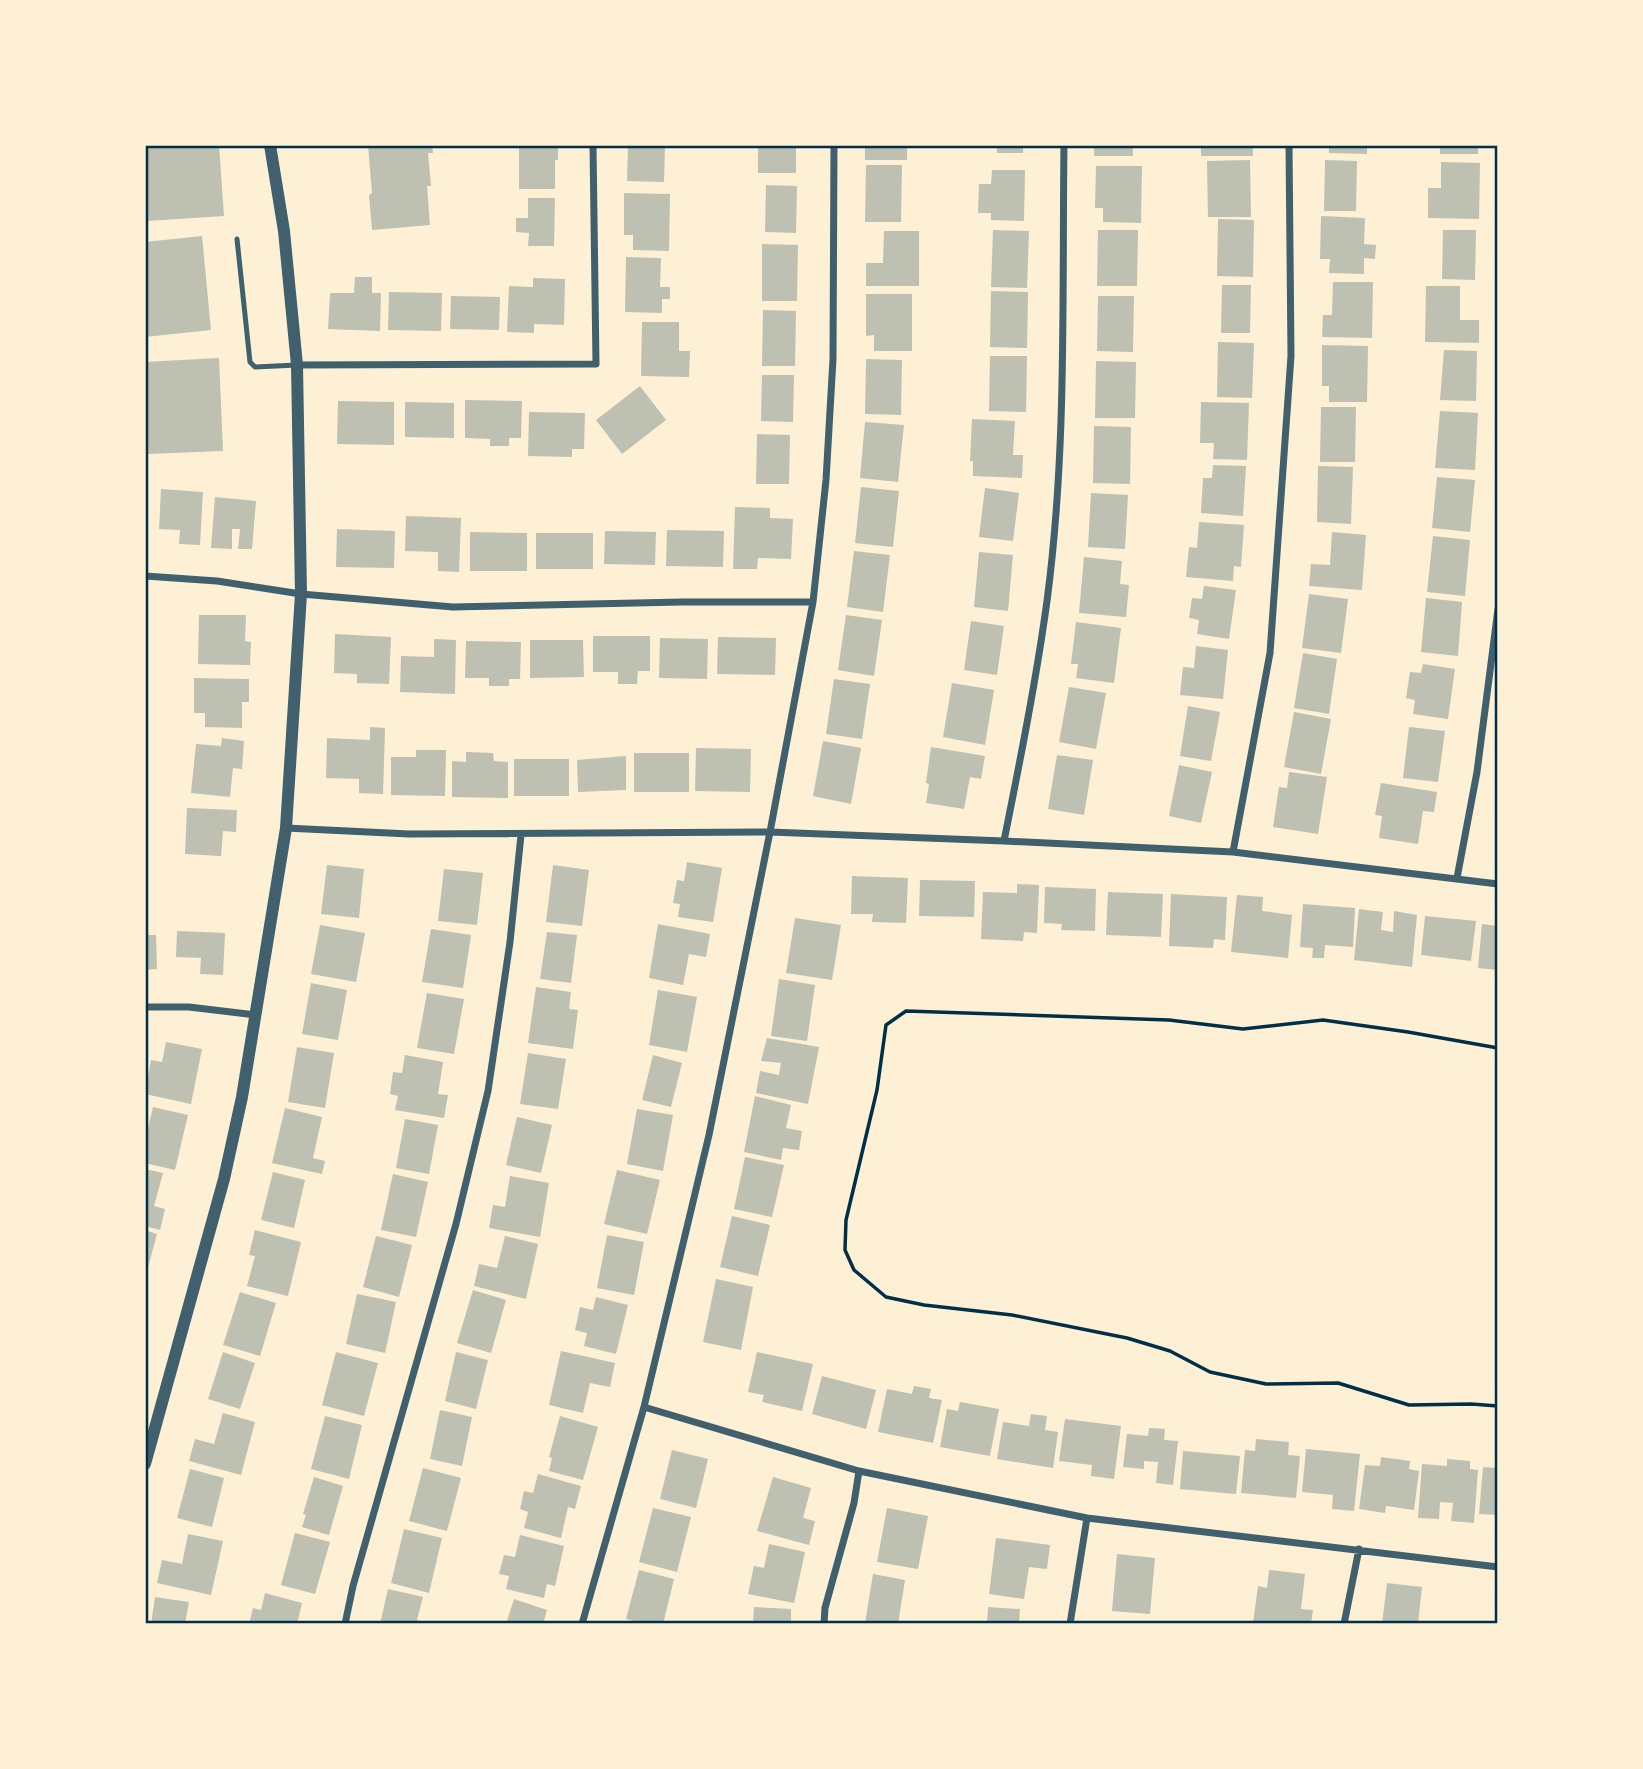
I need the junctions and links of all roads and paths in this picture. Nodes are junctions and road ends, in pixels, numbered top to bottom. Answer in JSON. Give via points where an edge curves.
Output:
{"nodes":[{"id":1,"x":270,"y":145,"type":"edge"},
{"id":2,"x":593,"y":145,"type":"edge"},
{"id":3,"x":834,"y":145,"type":"edge"},
{"id":4,"x":1064,"y":145,"type":"edge"},
{"id":5,"x":1289,"y":145,"type":"edge"},
{"id":6,"x":237,"y":240,"type":"dead end"},
{"id":7,"x":297,"y":365,"type":"junction"},
{"id":8,"x":145,"y":576,"type":"edge"},
{"id":9,"x":301,"y":594,"type":"junction"},
{"id":10,"x":813,"y":602,"type":"junction"},
{"id":11,"x":1498,"y":609,"type":"edge"},
{"id":12,"x":285,"y":828,"type":"junction"},
{"id":13,"x":770,"y":832,"type":"junction"},
{"id":14,"x":520,"y":835,"type":"junction"},
{"id":15,"x":1004,"y":841,"type":"junction"},
{"id":16,"x":1233,"y":852,"type":"junction"},
{"id":17,"x":1457,"y":878,"type":"junction"},
{"id":18,"x":1498,"y":884,"type":"edge"},
{"id":19,"x":145,"y":1007,"type":"edge"},
{"id":20,"x":257,"y":1015,"type":"junction"},
{"id":21,"x":1498,"y":1048,"type":"edge"},
{"id":22,"x":1498,"y":1406,"type":"edge"},
{"id":23,"x":644,"y":1407,"type":"junction"},
{"id":24,"x":145,"y":1464,"type":"edge"},
{"id":25,"x":859,"y":1471,"type":"junction"},
{"id":26,"x":1087,"y":1518,"type":"junction"},
{"id":27,"x":1359,"y":1549,"type":"junction"},
{"id":28,"x":1498,"y":1567,"type":"edge"},
{"id":29,"x":345,"y":1624,"type":"edge"},
{"id":30,"x":582,"y":1624,"type":"edge"},
{"id":31,"x":824,"y":1624,"type":"edge"},
{"id":32,"x":1070,"y":1624,"type":"edge"},
{"id":33,"x":1344,"y":1624,"type":"edge"}],
"edges":[{"from":1,"to":7,"type":"street","via":[[284,229]]},
{"from":2,"to":7,"type":"street","via":[[596,364]]},
{"from":3,"to":10,"type":"street","via":[[833,359]]},
{"from":4,"to":15,"type":"street","via":[[1063,352],[1047,600]]},
{"from":5,"to":16,"type":"street","via":[[1291,356],[1270,653]]},
{"from":6,"to":7,"type":"lane","via":[[250,362],[254,367]]},
{"from":7,"to":9,"type":"street"},
{"from":8,"to":9,"type":"street"},
{"from":9,"to":10,"type":"street","via":[[453,607]]},
{"from":9,"to":12,"type":"street"},
{"from":10,"to":13,"type":"street"},
{"from":11,"to":17,"type":"street","via":[[1477,772]]},
{"from":12,"to":14,"type":"street"},
{"from":12,"to":20,"type":"street"},
{"from":13,"to":14,"type":"street"},
{"from":13,"to":15,"type":"street"},
{"from":13,"to":23,"type":"street","via":[[709,1135]]},
{"from":14,"to":29,"type":"street","via":[[488,1091],[456,1224]]},
{"from":15,"to":16,"type":"street"},
{"from":16,"to":17,"type":"street"},
{"from":17,"to":18,"type":"street"},
{"from":19,"to":20,"type":"street"},
{"from":20,"to":24,"type":"street","via":[[224,1179]]},
{"from":21,"to":22,"type":"path","via":[[1323,1020],[1243,1029],[1169,1020],[906,1011],[886,1025],[877,1090],[846,1220],[845,1250],[854,1270],[886,1297],[1128,1338],[1170,1351],[1210,1372],[1266,1384],[1338,1383],[1409,1405]]},
{"from":23,"to":25,"type":"street"},
{"from":23,"to":30,"type":"street"},
{"from":25,"to":26,"type":"street"},
{"from":25,"to":31,"type":"street"},
{"from":26,"to":27,"type":"street"},
{"from":26,"to":32,"type":"street"},
{"from":27,"to":28,"type":"street"},
{"from":27,"to":33,"type":"street"}]}
